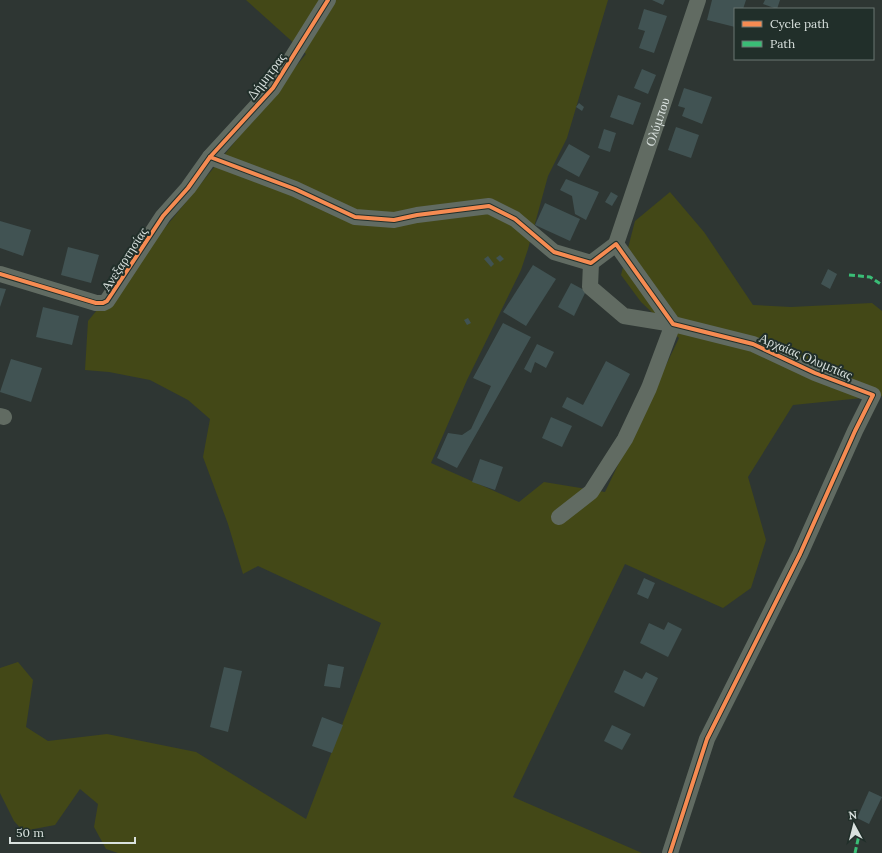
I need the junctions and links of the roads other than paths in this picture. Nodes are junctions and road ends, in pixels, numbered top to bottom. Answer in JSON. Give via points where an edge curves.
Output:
{"nodes":[{"id":1,"x":328,"y":0,"type":"edge"},
{"id":2,"x":698,"y":0,"type":"edge"},
{"id":3,"x":210,"y":157,"type":"junction"},
{"id":4,"x":616,"y":244,"type":"junction"},
{"id":5,"x":591,"y":263,"type":"junction"},
{"id":6,"x":0,"y":274,"type":"edge"},
{"id":7,"x":673,"y":324,"type":"junction"},
{"id":8,"x":559,"y":517,"type":"dead end"},
{"id":9,"x":670,"y":853,"type":"edge"}],
"edges":[{"from":1,"to":3,"type":"street","name":"Δήμητρας","via":[[273,88]]},
{"from":2,"to":4,"type":"street","name":"Ολύμπου"},
{"from":3,"to":5,"type":"street","via":[[295,189],[356,218],[394,220],[489,206],[515,219],[554,252]]},
{"from":3,"to":6,"type":"street","name":"Ανεξαρτησίας","via":[[188,188],[163,216],[107,302],[96,303]]},
{"from":4,"to":5,"type":"street"},
{"from":4,"to":7,"type":"street"},
{"from":5,"to":7,"type":"street","name":"Αρχαίας Ολυμπίας","via":[[590,287],[624,316]]},
{"from":7,"to":8,"type":"street","via":[[649,388],[625,439],[591,492]]},
{"from":7,"to":9,"type":"street","name":"Αρχαίας Ολυμπίας","via":[[753,344],[815,373],[873,395],[800,554],[707,739]]}]}
